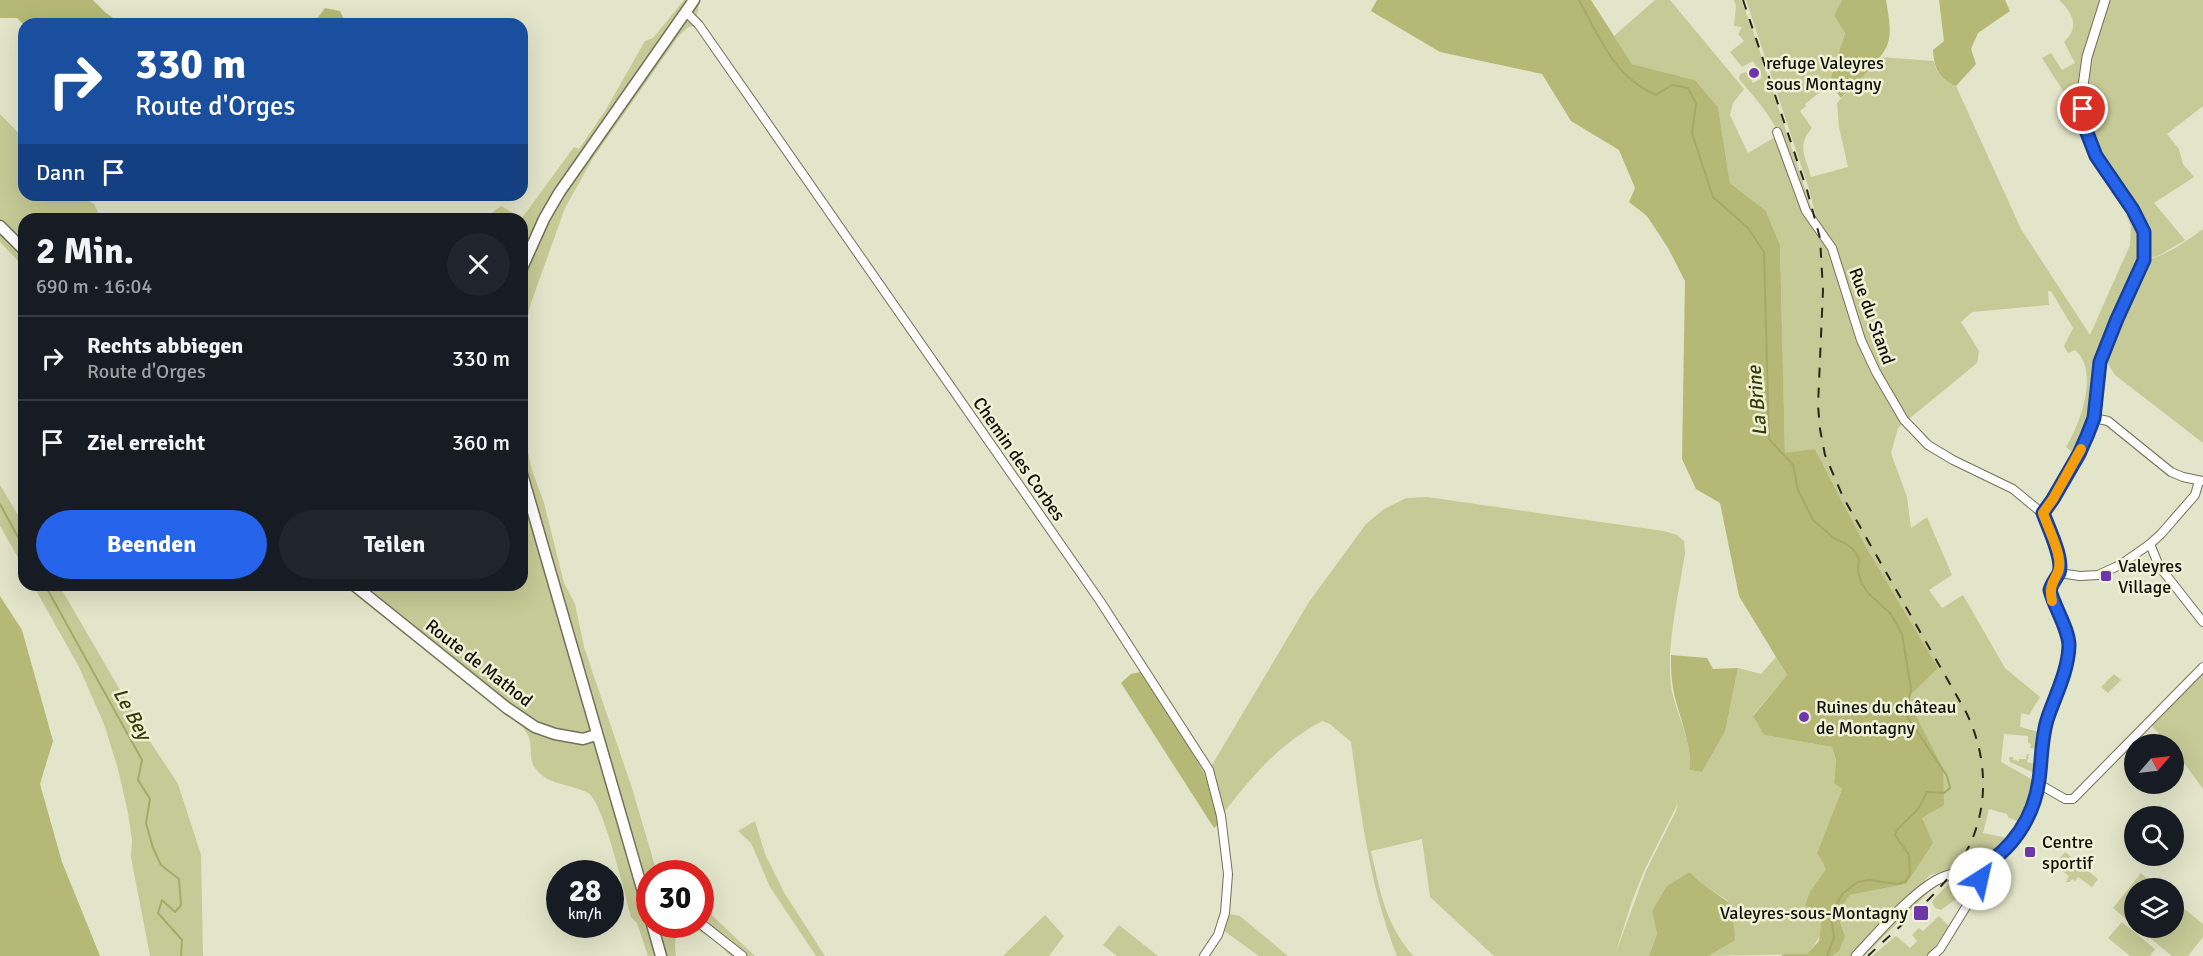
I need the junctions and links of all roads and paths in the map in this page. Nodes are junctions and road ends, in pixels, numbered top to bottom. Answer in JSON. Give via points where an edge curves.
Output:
{"nodes":[{"id":1,"x":694,"y":0,"type":"edge"},
{"id":2,"x":2105,"y":0,"type":"edge"},
{"id":3,"x":686,"y":12,"type":"junction"},
{"id":4,"x":1777,"y":132,"type":"dead end"},
{"id":5,"x":0,"y":226,"type":"edge"},
{"id":6,"x":18,"y":244,"type":"edge"},
{"id":7,"x":528,"y":255,"type":"edge"},
{"id":8,"x":2094,"y":418,"type":"junction"},
{"id":9,"x":2201,"y":481,"type":"edge"},
{"id":10,"x":528,"y":495,"type":"edge"},
{"id":11,"x":2043,"y":513,"type":"junction"},
{"id":12,"x":2150,"y":544,"type":"junction"},
{"id":13,"x":2059,"y":573,"type":"junction"},
{"id":14,"x":361,"y":591,"type":"edge"},
{"id":15,"x":2203,"y":622,"type":"edge"},
{"id":16,"x":2203,"y":667,"type":"edge"},
{"id":17,"x":596,"y":735,"type":"junction"},
{"id":18,"x":2039,"y":784,"type":"junction"},
{"id":19,"x":1979,"y":868,"type":"junction"},
{"id":20,"x":636,"y":871,"type":"edge"},
{"id":21,"x":714,"y":934,"type":"edge"},
{"id":22,"x":656,"y":938,"type":"edge"},
{"id":23,"x":661,"y":956,"type":"edge"},
{"id":24,"x":742,"y":956,"type":"edge"},
{"id":25,"x":1204,"y":956,"type":"edge"},
{"id":26,"x":1856,"y":956,"type":"edge"},
{"id":27,"x":1932,"y":956,"type":"edge"}],
"edges":[{"from":1,"to":3,"type":"main road"},
{"from":2,"to":8,"type":"street","via":[[2087,57],[2082,93],[2084,125],[2096,156],[2144,232],[2144,260],[2100,362]]},
{"from":3,"to":7,"type":"main road","via":[[559,193]]},
{"from":3,"to":25,"type":"street","name":"Chemin des Corbes","via":[[706,35],[1100,601],[1209,770],[1221,816],[1228,874],[1225,913],[1218,935]]},
{"from":4,"to":11,"type":"street","name":"Rue du Stand","via":[[1806,211],[1832,248],[1861,340],[1904,420],[1934,450],[2013,489]]},
{"from":5,"to":6,"type":"main road"},
{"from":8,"to":9,"type":"street","via":[[2108,421],[2170,472]]},
{"from":8,"to":11,"type":"street","via":[[2079,454]]},
{"from":9,"to":12,"type":"street","via":[[2195,495]]},
{"from":10,"to":17,"type":"main road"},
{"from":11,"to":13,"type":"street","via":[[2060,559]]},
{"from":12,"to":13,"type":"street","via":[[2098,575]]},
{"from":12,"to":15,"type":"street","via":[[2159,566]]},
{"from":13,"to":18,"type":"street","via":[[2050,590],[2069,644],[2043,740]]},
{"from":14,"to":17,"type":"main road","name":"Route de Mathod","via":[[535,727],[583,739]]},
{"from":16,"to":18,"type":"street","via":[[2076,797],[2065,799]]},
{"from":17,"to":20,"type":"main road"},
{"from":18,"to":19,"type":"street","via":[[2030,816],[2001,854]]},
{"from":19,"to":26,"type":"street","via":[[1942,878],[1925,888]]},
{"from":19,"to":27,"type":"street","via":[[1977,889]]},
{"from":21,"to":24,"type":"street"},
{"from":22,"to":23,"type":"main road"}]}
